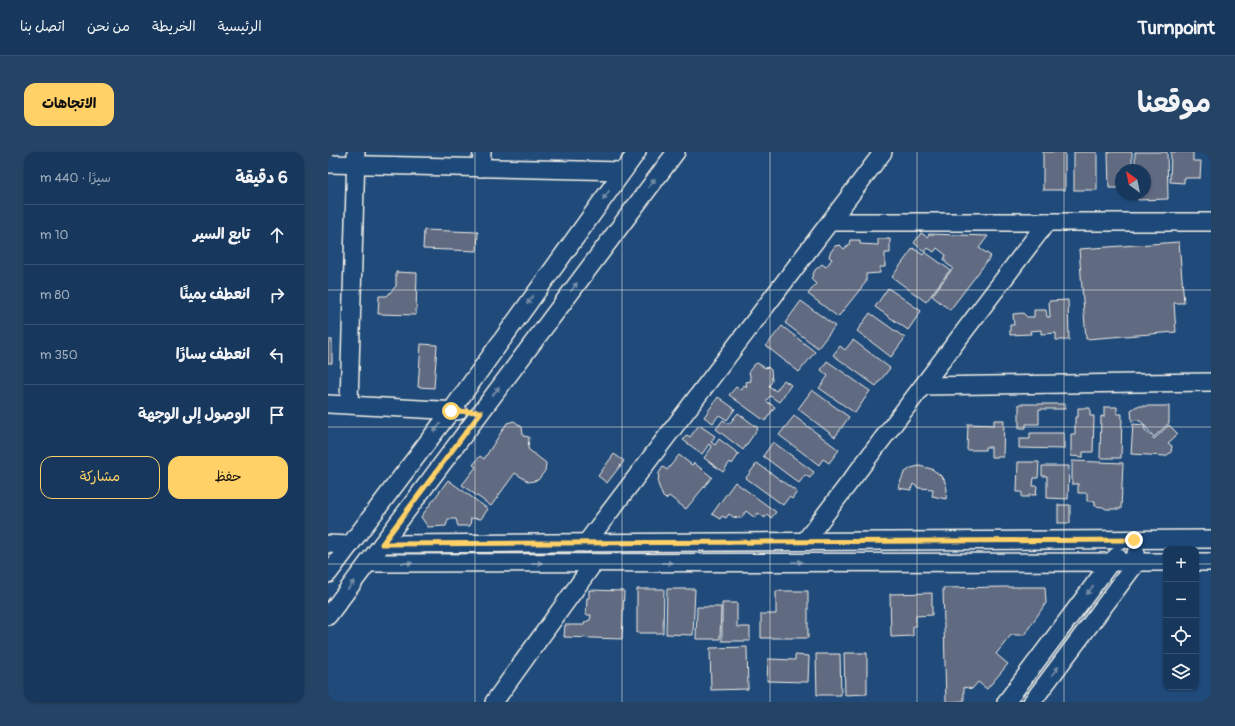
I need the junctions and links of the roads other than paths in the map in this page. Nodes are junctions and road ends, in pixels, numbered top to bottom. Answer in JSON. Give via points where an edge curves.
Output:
{"nodes":[{"id":1,"x":637,"y":152,"type":"edge"},
{"id":2,"x":676,"y":152,"type":"edge"},
{"id":3,"x":883,"y":152,"type":"edge"},
{"id":4,"x":356,"y":158,"type":"edge"},
{"id":5,"x":481,"y":160,"type":"edge"},
{"id":6,"x":328,"y":164,"type":"edge"},
{"id":7,"x":623,"y":171,"type":"junction"},
{"id":8,"x":830,"y":222,"type":"junction"},
{"id":9,"x":1047,"y":222,"type":"junction"},
{"id":10,"x":1210,"y":224,"type":"edge"},
{"id":11,"x":1211,"y":382,"type":"edge"},
{"id":12,"x":923,"y":386,"type":"junction"},
{"id":13,"x":328,"y":404,"type":"edge"},
{"id":14,"x":349,"y":404,"type":"junction"},
{"id":15,"x":451,"y":411,"type":"junction"},
{"id":16,"x":481,"y":412,"type":"junction"},
{"id":17,"x":1211,"y":539,"type":"edge"},
{"id":18,"x":1134,"y":540,"type":"junction"},
{"id":19,"x":805,"y":541,"type":"junction"},
{"id":20,"x":586,"y":543,"type":"junction"},
{"id":21,"x":328,"y":544,"type":"edge"},
{"id":22,"x":382,"y":544,"type":"junction"},
{"id":23,"x":350,"y":545,"type":"junction"},
{"id":24,"x":1111,"y":562,"type":"junction"},
{"id":25,"x":1137,"y":562,"type":"junction"},
{"id":26,"x":1163,"y":562,"type":"edge"},
{"id":27,"x":1199,"y":562,"type":"edge"},
{"id":28,"x":1211,"y":562,"type":"edge"},
{"id":29,"x":368,"y":563,"type":"junction"},
{"id":30,"x":594,"y":563,"type":"junction"},
{"id":31,"x":328,"y":574,"type":"edge"},
{"id":32,"x":328,"y":616,"type":"edge"},
{"id":33,"x":494,"y":702,"type":"edge"},
{"id":34,"x":1006,"y":702,"type":"edge"},
{"id":35,"x":1032,"y":702,"type":"edge"}],
"edges":[{"from":1,"to":7,"type":"street"},
{"from":16,"to":2,"type":"street","one_way":true},
{"from":3,"to":8,"type":"street"},
{"from":4,"to":5,"type":"street"},
{"from":4,"to":6,"type":"street"},
{"from":4,"to":14,"type":"street"},
{"from":5,"to":7,"type":"street"},
{"from":7,"to":15,"type":"street","one_way":true},
{"from":8,"to":9,"type":"street"},
{"from":8,"to":20,"type":"street"},
{"from":9,"to":10,"type":"street"},
{"from":9,"to":12,"type":"street"},
{"from":11,"to":12,"type":"street"},
{"from":12,"to":19,"type":"street"},
{"from":13,"to":14,"type":"street"},
{"from":14,"to":15,"type":"street"},
{"from":15,"to":16,"type":"street"},
{"from":15,"to":23,"type":"street","one_way":true},
{"from":16,"to":22,"type":"street"},
{"from":17,"to":18,"type":"street"},
{"from":18,"to":19,"type":"street"},
{"from":18,"to":24,"type":"street"},
{"from":18,"to":25,"type":"street"},
{"from":19,"to":20,"type":"street"},
{"from":20,"to":22,"type":"street"},
{"from":21,"to":23,"type":"street"},
{"from":22,"to":29,"type":"street"},
{"from":23,"to":31,"type":"street"},
{"from":24,"to":25,"type":"street"},
{"from":30,"to":24,"type":"street","one_way":true},
{"from":24,"to":34,"type":"street","one_way":true},
{"from":25,"to":26,"type":"street"},
{"from":35,"to":25,"type":"street","one_way":true},
{"from":27,"to":28,"type":"street"},
{"from":29,"to":30,"type":"street","one_way":true},
{"from":32,"to":29,"type":"street","one_way":true},
{"from":30,"to":33,"type":"street"}]}
